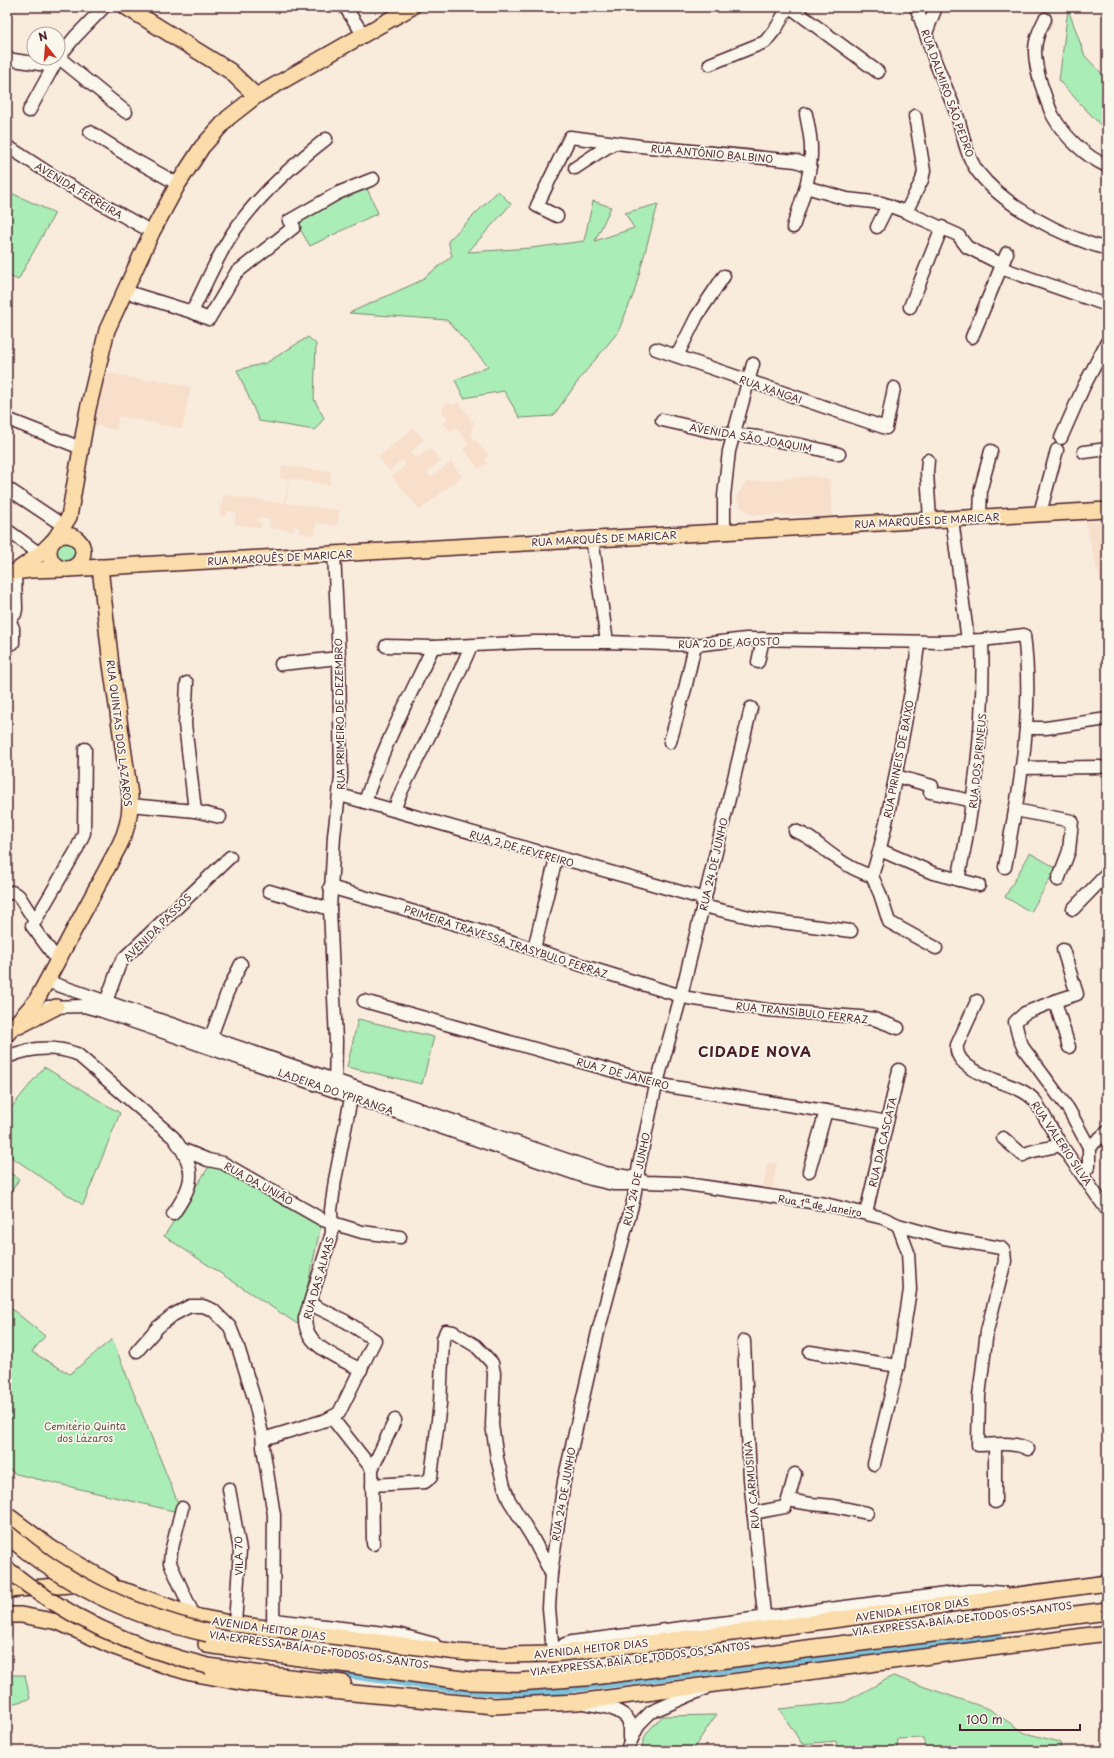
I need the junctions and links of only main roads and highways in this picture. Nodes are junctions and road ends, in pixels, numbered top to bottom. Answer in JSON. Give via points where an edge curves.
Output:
{"nodes":[{"id":1,"x":126,"y":7,"type":"edge"},
{"id":2,"x":412,"y":7,"type":"edge"},
{"id":3,"x":256,"y":96,"type":"junction"},
{"id":4,"x":1107,"y":510,"type":"edge"},
{"id":5,"x":67,"y":521,"type":"junction"},
{"id":6,"x":54,"y":540,"type":"junction"},
{"id":7,"x":81,"y":546,"type":"junction"},
{"id":8,"x":100,"y":567,"type":"junction"},
{"id":9,"x":66,"y":569,"type":"junction"},
{"id":10,"x":12,"y":575,"type":"edge"},
{"id":11,"x":56,"y":1007,"type":"road end"},
{"id":12,"x":8,"y":1033,"type":"edge"},
{"id":13,"x":7,"y":1515,"type":"edge"},
{"id":14,"x":7,"y":1534,"type":"edge"},
{"id":15,"x":7,"y":1549,"type":"edge"},
{"id":16,"x":7,"y":1569,"type":"edge"},
{"id":17,"x":70,"y":1584,"type":"junction"},
{"id":18,"x":1107,"y":1584,"type":"edge"},
{"id":19,"x":9,"y":1588,"type":"edge"},
{"id":20,"x":129,"y":1592,"type":"junction"},
{"id":21,"x":1107,"y":1600,"type":"edge"},
{"id":22,"x":1107,"y":1611,"type":"edge"},
{"id":23,"x":7,"y":1615,"type":"edge"},
{"id":24,"x":77,"y":1630,"type":"junction"},
{"id":25,"x":1107,"y":1633,"type":"edge"},
{"id":26,"x":207,"y":1638,"type":"junction"},
{"id":27,"x":432,"y":1700,"type":"junction"}],
"edges":[{"from":1,"to":3,"type":"main road","via":[[230,72]]},
{"from":2,"to":3,"type":"main road"},
{"from":3,"to":5,"type":"main road","via":[[228,118],[202,147],[178,184],[124,291],[107,330],[94,380]]},
{"from":4,"to":8,"type":"main road","name":"RUA MARQUÊS DE MARICAR"},
{"from":5,"to":6,"type":"main road"},
{"from":5,"to":7,"type":"main road"},
{"from":6,"to":7,"type":"main road","via":[[64,535],[69,536],[78,540]]},
{"from":6,"to":9,"type":"main road","via":[[49,556],[55,565]]},
{"from":6,"to":10,"type":"main road"},
{"from":7,"to":8,"type":"main road"},
{"from":7,"to":9,"type":"main road","via":[[83,552],[80,561]]},
{"from":8,"to":9,"type":"main road","name":"RUA MARQUÊS DE MARICAR"},
{"from":8,"to":12,"type":"main road","name":"RUA QUINTAS DOS LAZAROS","via":[[130,805],[128,824],[125,835],[36,1001]]},
{"from":9,"to":10,"type":"main road","name":"RUA MARQUÊS DE MARICAR"},
{"from":11,"to":12,"type":"main road"},
{"from":13,"to":20,"type":"main road","via":[[51,1548]]},
{"from":14,"to":26,"type":"highway","name":"VIA EXPRESSA BAÍA DE TODOS OS SANTOS","bridge":true,"via":[[40,1560],[94,1593]]},
{"from":15,"to":26,"type":"highway","name":"VIA EXPRESSA BAÍA DE TODOS OS SANTOS","via":[[62,1589],[103,1610],[149,1629]]},
{"from":16,"to":27,"type":"main road","bridge":true,"via":[[57,1605],[98,1628],[173,1658],[262,1674],[374,1687]]},
{"from":17,"to":19,"type":"main road","name":"AVENIDA HEITOR DIAS"},
{"from":17,"to":20,"type":"main road","name":"AVENIDA HEITOR DIAS","via":[[96,1583]]},
{"from":17,"to":24,"type":"main road","via":[[62,1595],[62,1611]]},
{"from":18,"to":20,"type":"main road","name":"AVENIDA HEITOR DIAS","via":[[765,1623],[553,1654],[458,1652],[274,1625],[235,1624],[194,1616]]},
{"from":21,"to":26,"type":"highway","name":"VIA EXPRESSA BAÍA DE TODOS OS SANTOS","via":[[536,1671],[471,1670]]},
{"from":22,"to":26,"type":"highway","name":"VIA EXPRESSA BAÍA DE TODOS OS SANTOS","via":[[585,1677],[518,1682],[469,1681]]},
{"from":23,"to":24,"type":"main road","via":[[43,1619]]},
{"from":24,"to":27,"type":"main road","via":[[164,1665],[216,1678],[273,1687]]},
{"from":25,"to":27,"type":"main road","via":[[577,1702],[494,1706]]}]}
